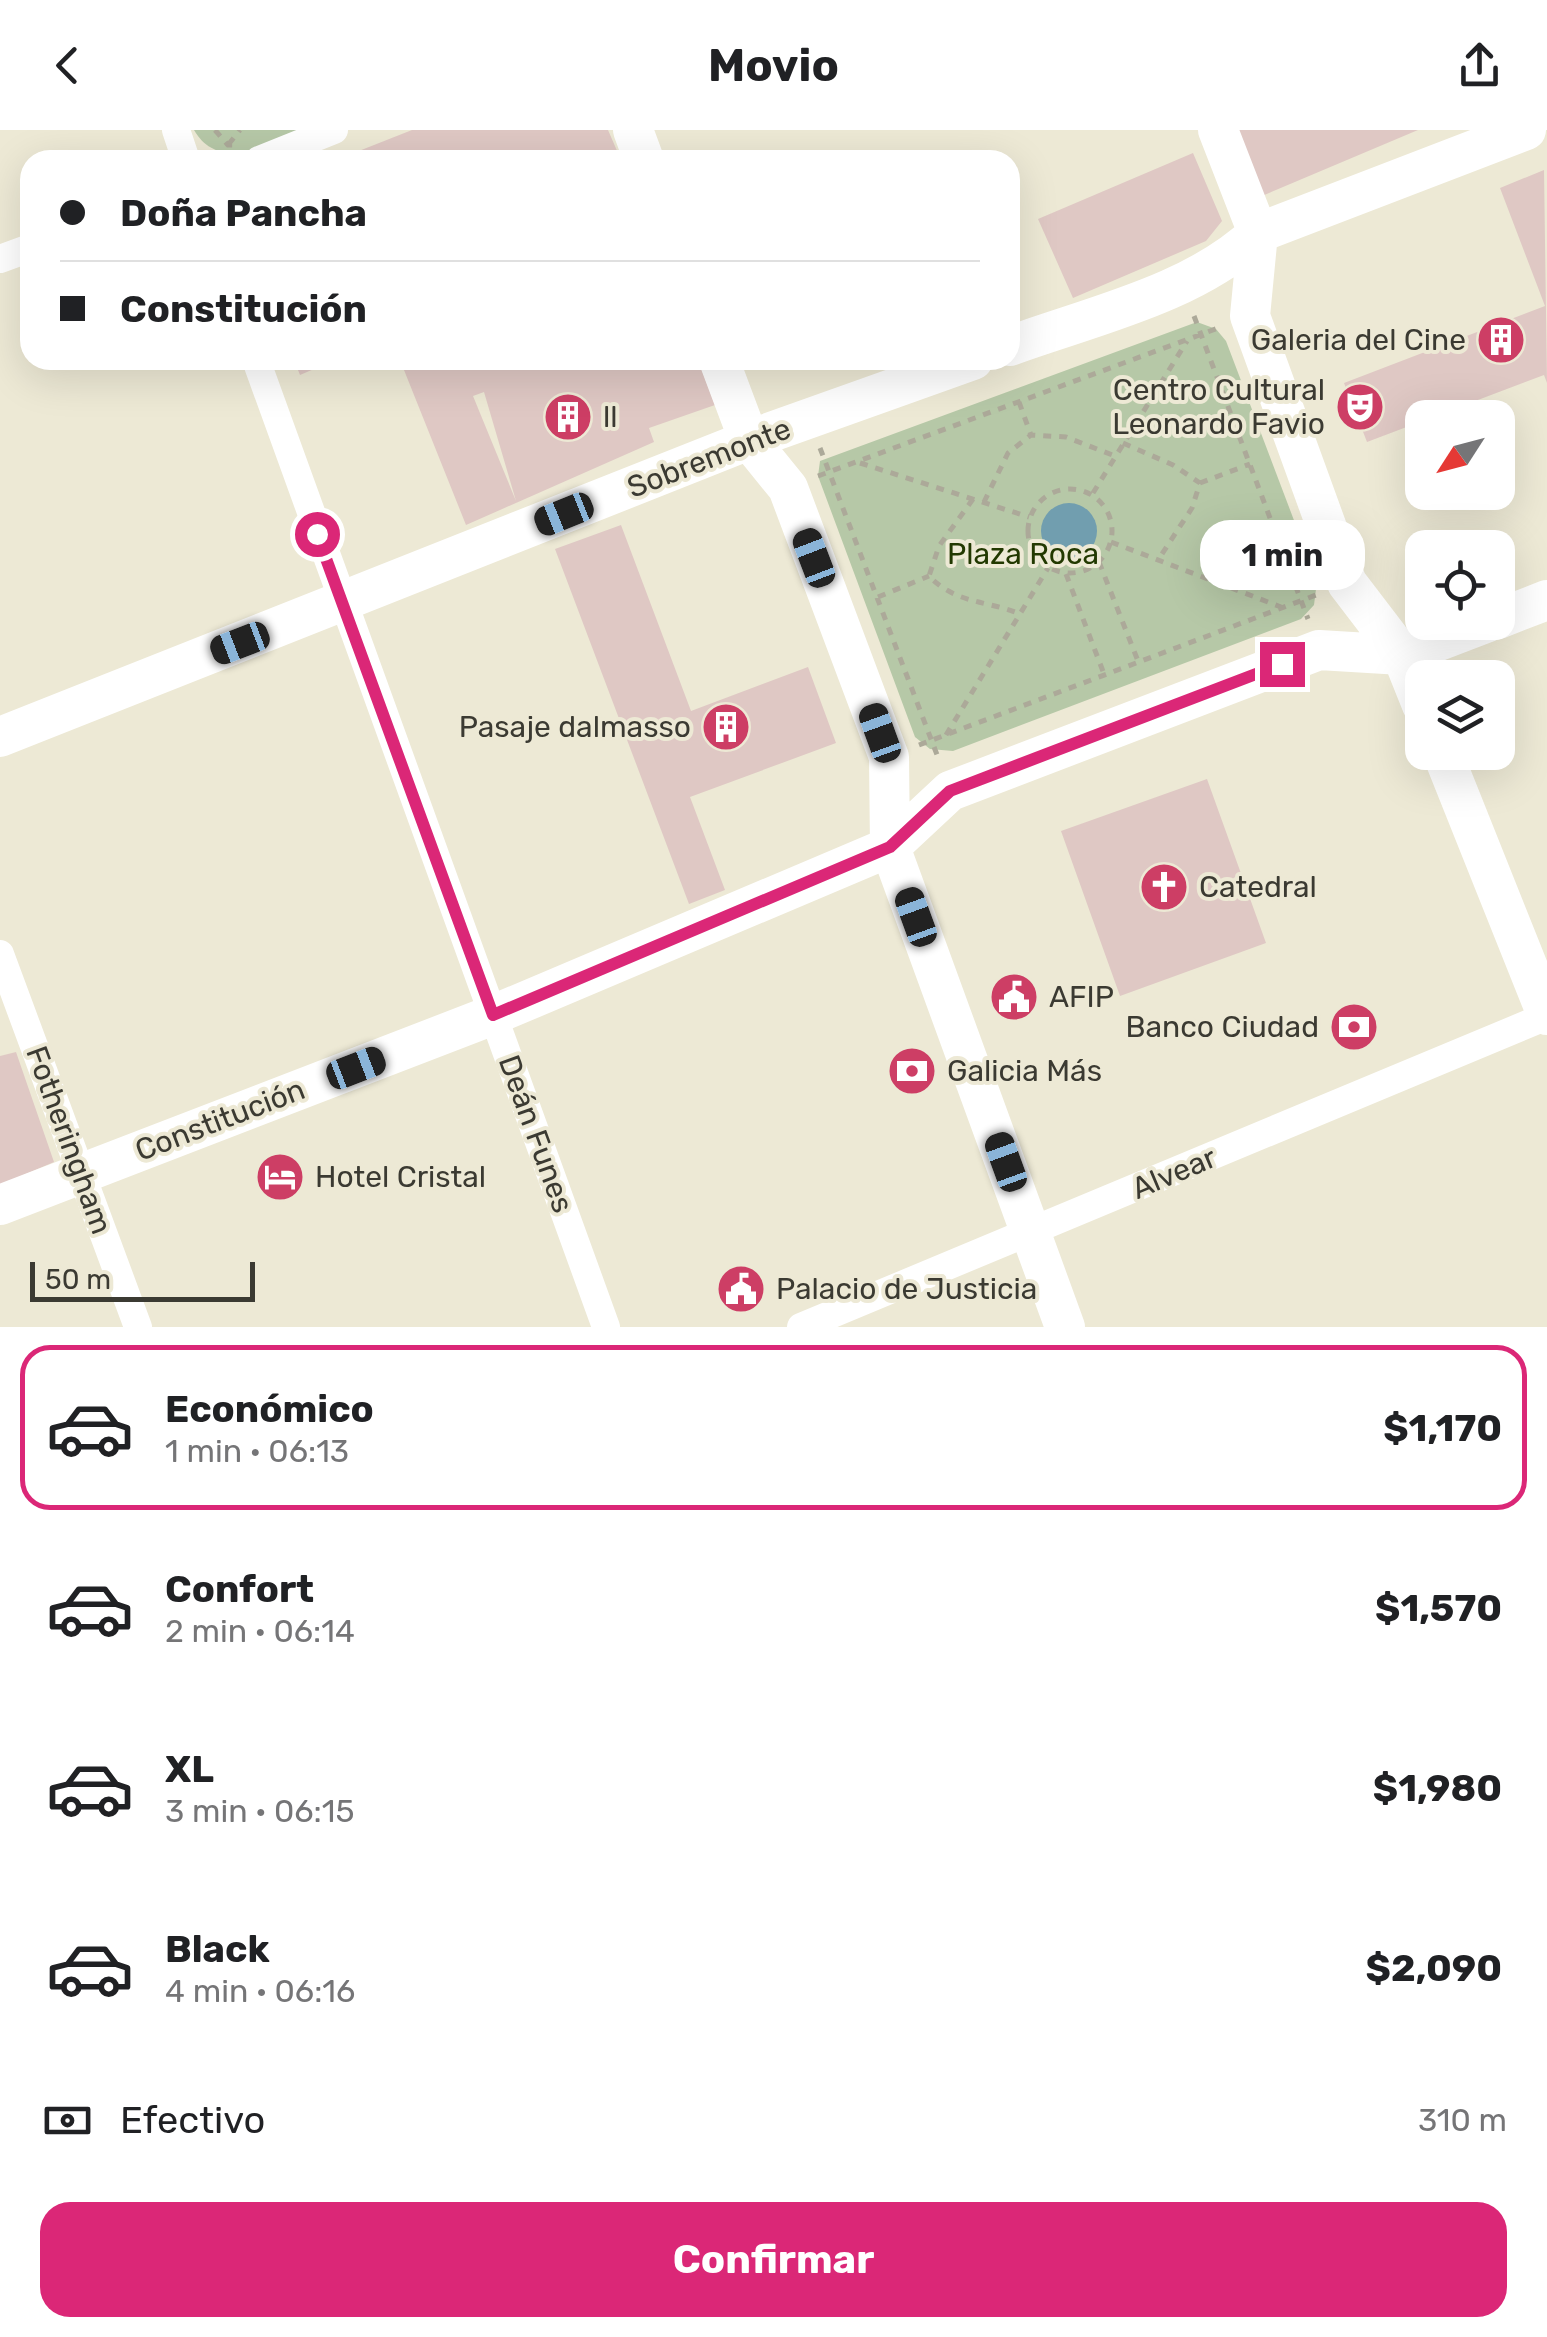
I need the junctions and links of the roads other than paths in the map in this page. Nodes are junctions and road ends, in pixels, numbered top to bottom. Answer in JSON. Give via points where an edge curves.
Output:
{"nodes":[{"id":1,"x":334,"y":130,"type":"edge"},
{"id":2,"x":1218,"y":130,"type":"edge"},
{"id":3,"x":1526,"y":130,"type":"edge"},
{"id":4,"x":284,"y":150,"type":"edge"},
{"id":5,"x":1258,"y":233,"type":"junction"},
{"id":6,"x":1020,"y":342,"type":"edge"},
{"id":7,"x":259,"y":370,"type":"edge"},
{"id":8,"x":723,"y":370,"type":"edge"},
{"id":9,"x":946,"y":370,"type":"edge"},
{"id":10,"x":748,"y":440,"type":"junction"},
{"id":11,"x":1547,"y":600,"type":"edge"},
{"id":12,"x":341,"y":604,"type":"junction"},
{"id":13,"x":1515,"y":612,"type":"edge"},
{"id":14,"x":1441,"y":640,"type":"edge"},
{"id":15,"x":1402,"y":655,"type":"junction"},
{"id":16,"x":1405,"y":662,"type":"edge"},
{"id":17,"x":0,"y":736,"type":"edge"},
{"id":18,"x":1449,"y":770,"type":"edge"},
{"id":19,"x":890,"y":847,"type":"junction"},
{"id":20,"x":0,"y":954,"type":"edge"},
{"id":21,"x":493,"y":1015,"type":"junction"},
{"id":22,"x":1547,"y":1016,"type":"edge"},
{"id":23,"x":82,"y":1173,"type":"junction"},
{"id":24,"x":0,"y":1205,"type":"edge"},
{"id":25,"x":1032,"y":1232,"type":"junction"},
{"id":26,"x":138,"y":1327,"type":"edge"},
{"id":27,"x":606,"y":1327,"type":"edge"},
{"id":28,"x":801,"y":1327,"type":"edge"},
{"id":29,"x":1065,"y":1327,"type":"edge"}],
"edges":[{"from":1,"to":4,"type":"street"},
{"from":2,"to":5,"type":"main road"},
{"from":3,"to":5,"type":"main road"},
{"from":5,"to":6,"type":"main road","via":[[1228,261]]},
{"from":5,"to":15,"type":"main road","via":[[1250,316],[1347,583]]},
{"from":7,"to":12,"type":"street","name":"Deán Funes"},
{"from":8,"to":10,"type":"main road"},
{"from":9,"to":10,"type":"main road","name":"Sobremonte"},
{"from":10,"to":12,"type":"main road","name":"Sobremonte"},
{"from":10,"to":19,"type":"main road","via":[[788,488],[888,757]]},
{"from":11,"to":13,"type":"main road"},
{"from":12,"to":17,"type":"main road","name":"Sobremonte"},
{"from":12,"to":21,"type":"street","name":"Deán Funes"},
{"from":14,"to":15,"type":"main road","name":"Constitución"},
{"from":15,"to":16,"type":"main road"},
{"from":15,"to":19,"type":"main road","name":"Constitución","via":[[1319,650],[950,791]]},
{"from":18,"to":22,"type":"main road"},
{"from":19,"to":21,"type":"main road","name":"Constitución"},
{"from":19,"to":25,"type":"main road"},
{"from":20,"to":23,"type":"street","name":"Fotheringham"},
{"from":21,"to":23,"type":"main road","name":"Constitución"},
{"from":21,"to":27,"type":"street","name":"Deán Funes"},
{"from":22,"to":25,"type":"street","name":"Alvear"},
{"from":23,"to":24,"type":"main road","name":"Constitución"},
{"from":23,"to":26,"type":"street","name":"Fotheringham"},
{"from":25,"to":28,"type":"street","name":"Alvear"},
{"from":25,"to":29,"type":"main road"}]}
